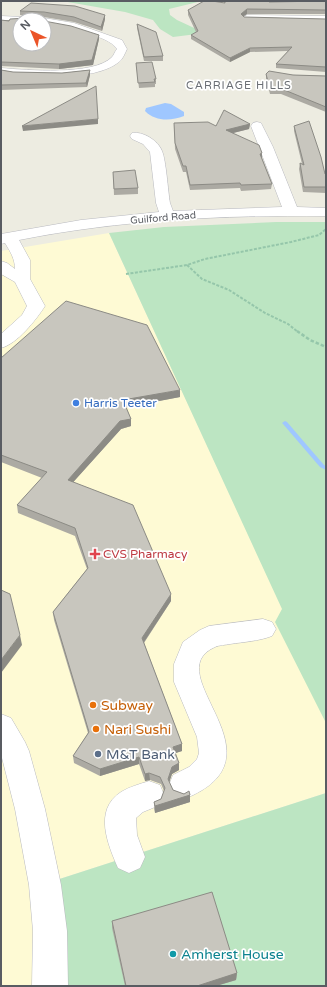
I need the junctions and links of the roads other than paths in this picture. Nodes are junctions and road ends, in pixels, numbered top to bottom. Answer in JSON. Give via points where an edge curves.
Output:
{"nodes":[{"id":1,"x":247,"y":18,"type":"edge"},
{"id":2,"x":1,"y":19,"type":"edge"},
{"id":3,"x":326,"y":19,"type":"edge"},
{"id":4,"x":1,"y":71,"type":"edge"},
{"id":5,"x":257,"y":126,"type":"dead end"},
{"id":6,"x":136,"y":136,"type":"dead end"},
{"id":7,"x":291,"y":211,"type":"junction"},
{"id":8,"x":326,"y":212,"type":"edge"},
{"id":9,"x":168,"y":216,"type":"junction"},
{"id":10,"x":6,"y":238,"type":"edge"},
{"id":11,"x":1,"y":266,"type":"edge"},
{"id":12,"x":22,"y":279,"type":"junction"},
{"id":13,"x":1,"y":343,"type":"edge"},
{"id":14,"x":263,"y":629,"type":"dead end"},
{"id":15,"x":1,"y":727,"type":"edge"},
{"id":16,"x":184,"y":785,"type":"dead end"},
{"id":17,"x":150,"y":795,"type":"dead end"},
{"id":18,"x":129,"y":857,"type":"dead end"},
{"id":19,"x":50,"y":986,"type":"edge"}],
"edges":[{"from":1,"to":3,"type":"street"},
{"from":2,"to":4,"type":"street","via":[[37,19],[63,23],[111,38],[118,42],[122,49],[119,58],[114,62],[84,71],[55,74]]},
{"from":5,"to":7,"type":"street","via":[[269,149]]},
{"from":6,"to":9,"type":"street","via":[[147,141],[156,151],[163,203]]},
{"from":7,"to":8,"type":"street","name":"Guilford Road"},
{"from":7,"to":9,"type":"street","name":"Guilford Road","via":[[240,211]]},
{"from":9,"to":10,"type":"street","name":"Guilford Road"},
{"from":10,"to":12,"type":"street","via":[[22,260]]},
{"from":11,"to":12,"type":"street"},
{"from":12,"to":13,"type":"street","via":[[36,306],[29,318]]},
{"from":14,"to":16,"type":"street","via":[[209,637],[192,650],[187,664],[187,682],[210,737],[212,753],[209,767],[199,777]]},
{"from":15,"to":19,"type":"street","via":[[15,751],[45,885],[50,931]]},
{"from":17,"to":18,"type":"street","via":[[130,803],[120,814],[119,826]]}]}
